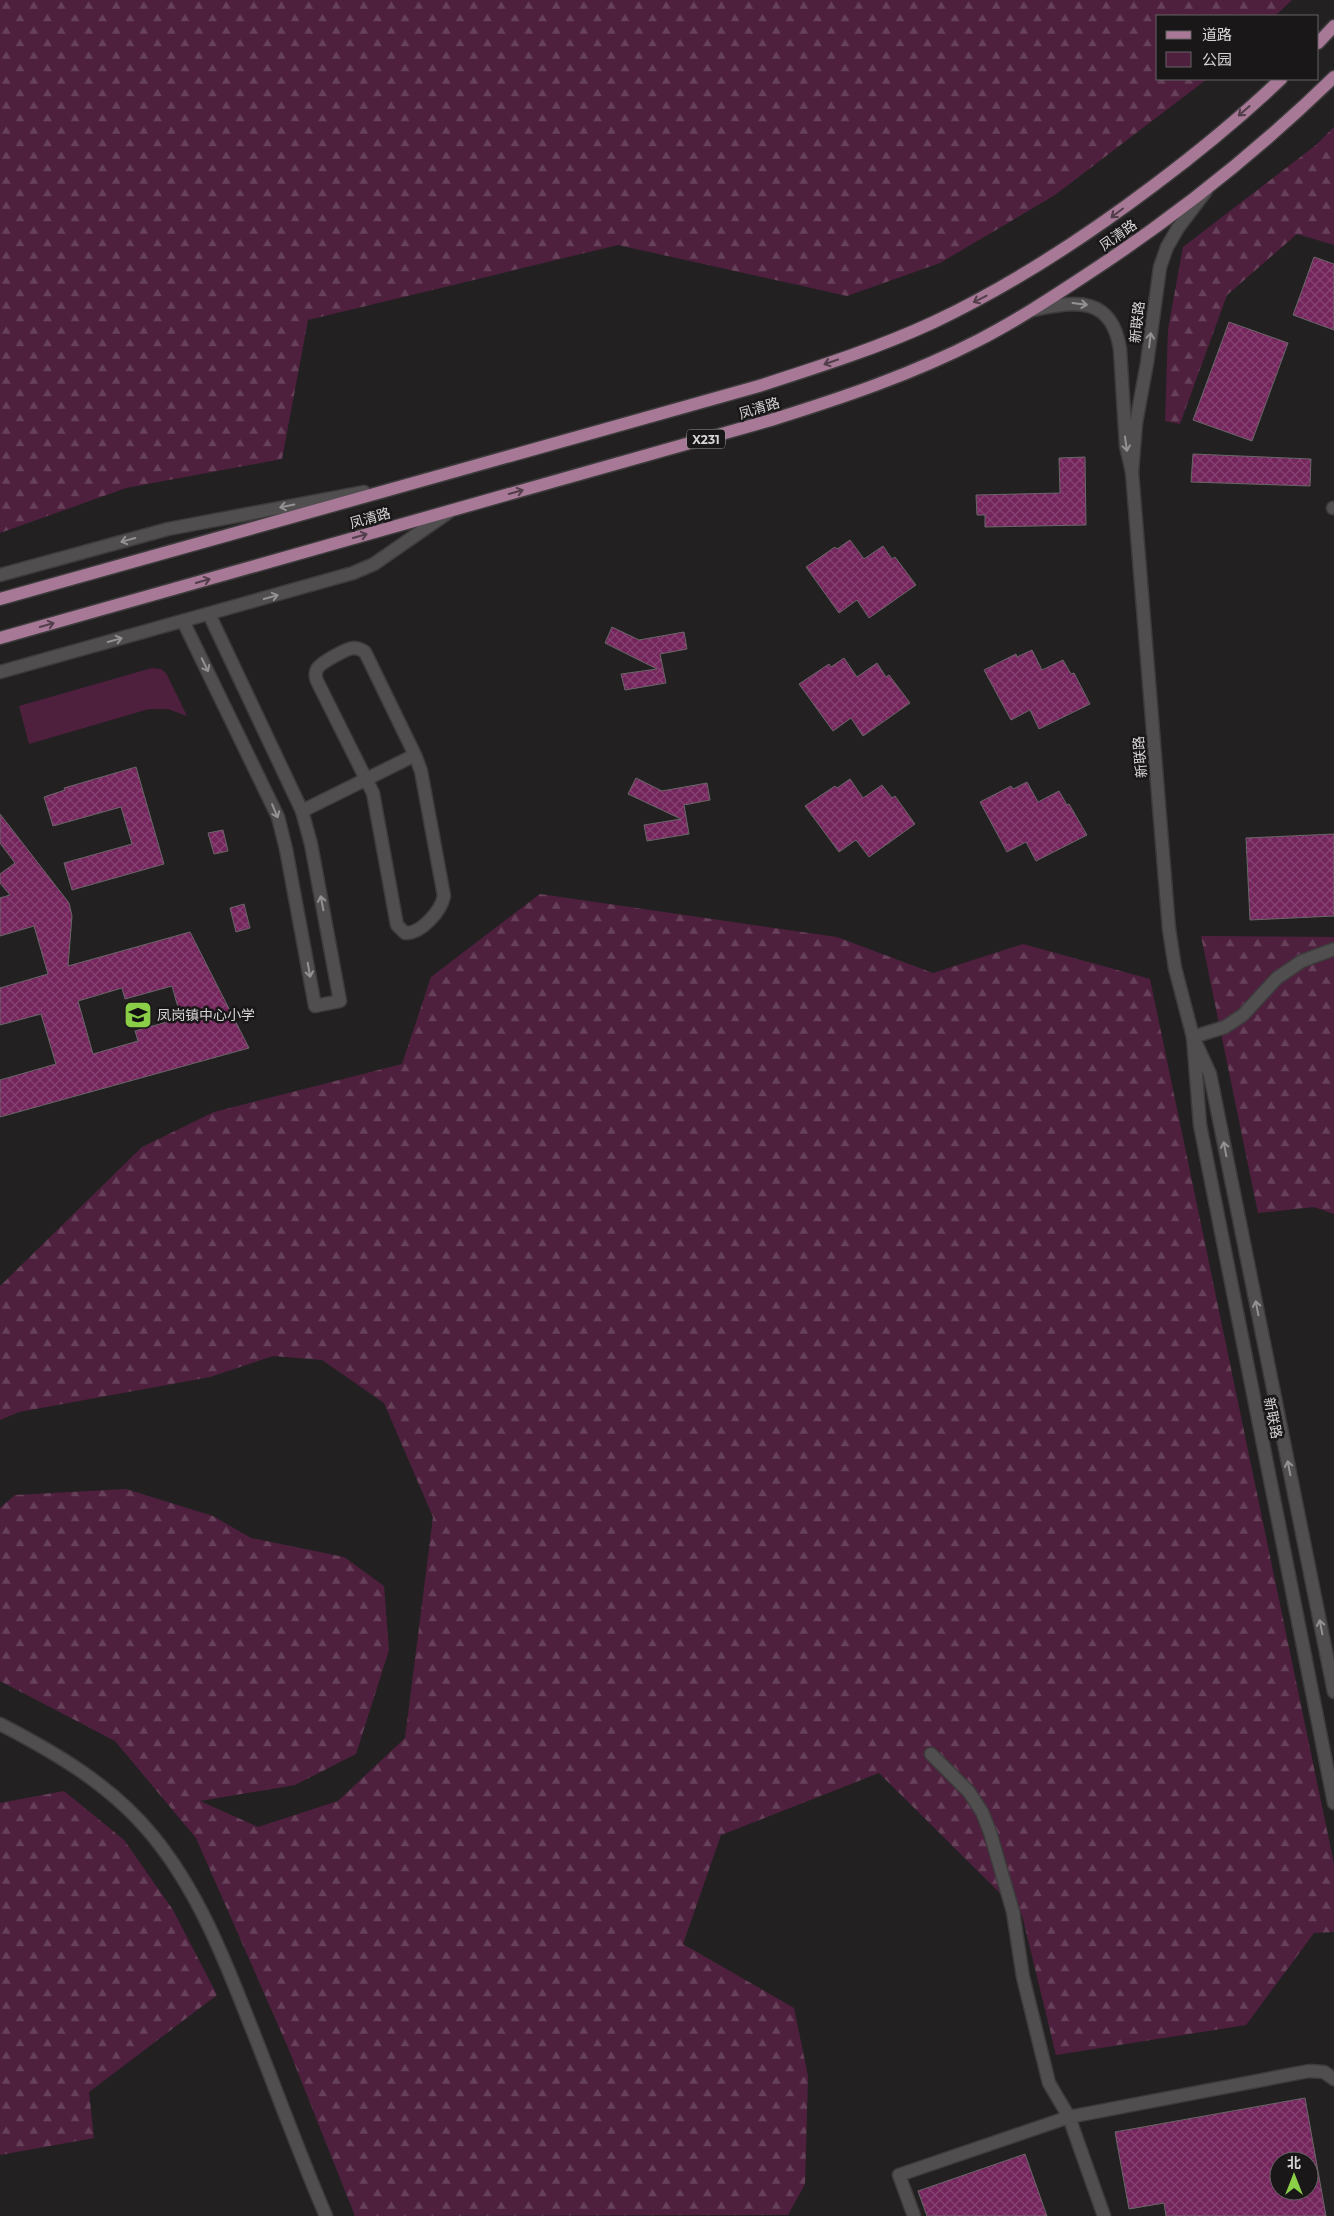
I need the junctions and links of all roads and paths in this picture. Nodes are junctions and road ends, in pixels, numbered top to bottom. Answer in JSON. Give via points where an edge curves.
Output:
{"nodes":[{"id":1,"x":1334,"y":26,"type":"edge"},
{"id":2,"x":1319,"y":42,"type":"edge"},
{"id":3,"x":1334,"y":77,"type":"edge"},
{"id":4,"x":1280,"y":80,"type":"edge"},
{"id":5,"x":1209,"y":188,"type":"junction"},
{"id":6,"x":1032,"y":310,"type":"junction"},
{"id":7,"x":1132,"y":472,"type":"junction"},
{"id":8,"x":421,"y":481,"type":"junction"},
{"id":9,"x":451,"y":511,"type":"junction"},
{"id":10,"x":0,"y":575,"type":"edge"},
{"id":11,"x":0,"y":599,"type":"edge"},
{"id":12,"x":209,"y":614,"type":"junction"},
{"id":13,"x":183,"y":621,"type":"junction"},
{"id":14,"x":0,"y":638,"type":"edge"},
{"id":15,"x":0,"y":672,"type":"edge"},
{"id":16,"x":414,"y":755,"type":"junction"},
{"id":17,"x":366,"y":779,"type":"junction"},
{"id":18,"x":302,"y":811,"type":"junction"},
{"id":19,"x":1334,"y":949,"type":"edge"},
{"id":20,"x":1193,"y":1037,"type":"junction"},
{"id":21,"x":1334,"y":1692,"type":"edge"},
{"id":22,"x":0,"y":1724,"type":"edge"},
{"id":23,"x":931,"y":1754,"type":"dead end"},
{"id":24,"x":1334,"y":1803,"type":"edge"},
{"id":25,"x":1334,"y":2079,"type":"edge"},
{"id":26,"x":1069,"y":2116,"type":"junction"},
{"id":27,"x":326,"y":2216,"type":"edge"},
{"id":28,"x":914,"y":2216,"type":"edge"},
{"id":29,"x":1104,"y":2216,"type":"edge"}],
"edges":[{"from":1,"to":2,"type":"main road"},
{"from":3,"to":5,"type":"main road","name":"凤清路","number":"X231"},
{"from":4,"to":8,"type":"main road","name":"凤清路","one_way":true,"via":[[1184,162],[1113,216],[1038,266],[933,322],[848,356],[759,386]]},
{"from":5,"to":6,"type":"main road","name":"凤清路","number":"X231","via":[[1109,260]]},
{"from":7,"to":5,"type":"street","name":"新联路","one_way":true,"via":[[1136,423],[1160,267],[1178,228]]},
{"from":6,"to":7,"type":"street","name":"新联路","one_way":true,"via":[[1076,303],[1105,313],[1113,323],[1120,349],[1126,446]]},
{"from":9,"to":6,"type":"main road","name":"凤清路","number":"X231","one_way":true,"via":[[831,401],[978,341]]},
{"from":7,"to":20,"type":"street","name":"新联路","via":[[1169,929],[1175,968]]},
{"from":8,"to":10,"type":"street","one_way":true,"via":[[168,528]]},
{"from":8,"to":11,"type":"main road","name":"凤清路"},
{"from":12,"to":9,"type":"street","one_way":true,"via":[[353,573],[374,564]]},
{"from":14,"to":9,"type":"main road","name":"凤清路","number":"X231","one_way":true},
{"from":12,"to":13,"type":"street"},
{"from":12,"to":18,"type":"street"},
{"from":15,"to":13,"type":"street","one_way":true},
{"from":13,"to":18,"type":"street","one_way":true,"via":[[278,817],[315,1006],[340,1002]]},
{"from":16,"to":17,"type":"street"},
{"from":16,"to":17,"type":"street","via":[[365,652],[358,648],[350,649],[321,664],[315,676]]},
{"from":16,"to":17,"type":"street","via":[[421,771],[444,896],[439,908],[411,934],[397,926],[373,793]]},
{"from":17,"to":18,"type":"street"},
{"from":19,"to":20,"type":"street","via":[[1302,961],[1277,978],[1243,1015],[1225,1028]]},
{"from":21,"to":20,"type":"street","name":"新联路","one_way":true,"via":[[1210,1074]]},
{"from":20,"to":24,"type":"street","name":"新联路","via":[[1200,1124]]},
{"from":22,"to":27,"type":"street","via":[[60,1756],[94,1779],[152,1834],[176,1867],[229,1971]]},
{"from":23,"to":26,"type":"street","via":[[969,1792],[985,1818],[1013,1912],[1023,1976],[1049,2083]]},
{"from":25,"to":26,"type":"street","via":[[1324,2072],[1308,2071]]},
{"from":26,"to":28,"type":"street","via":[[900,2175]]},
{"from":26,"to":29,"type":"street"}]}
